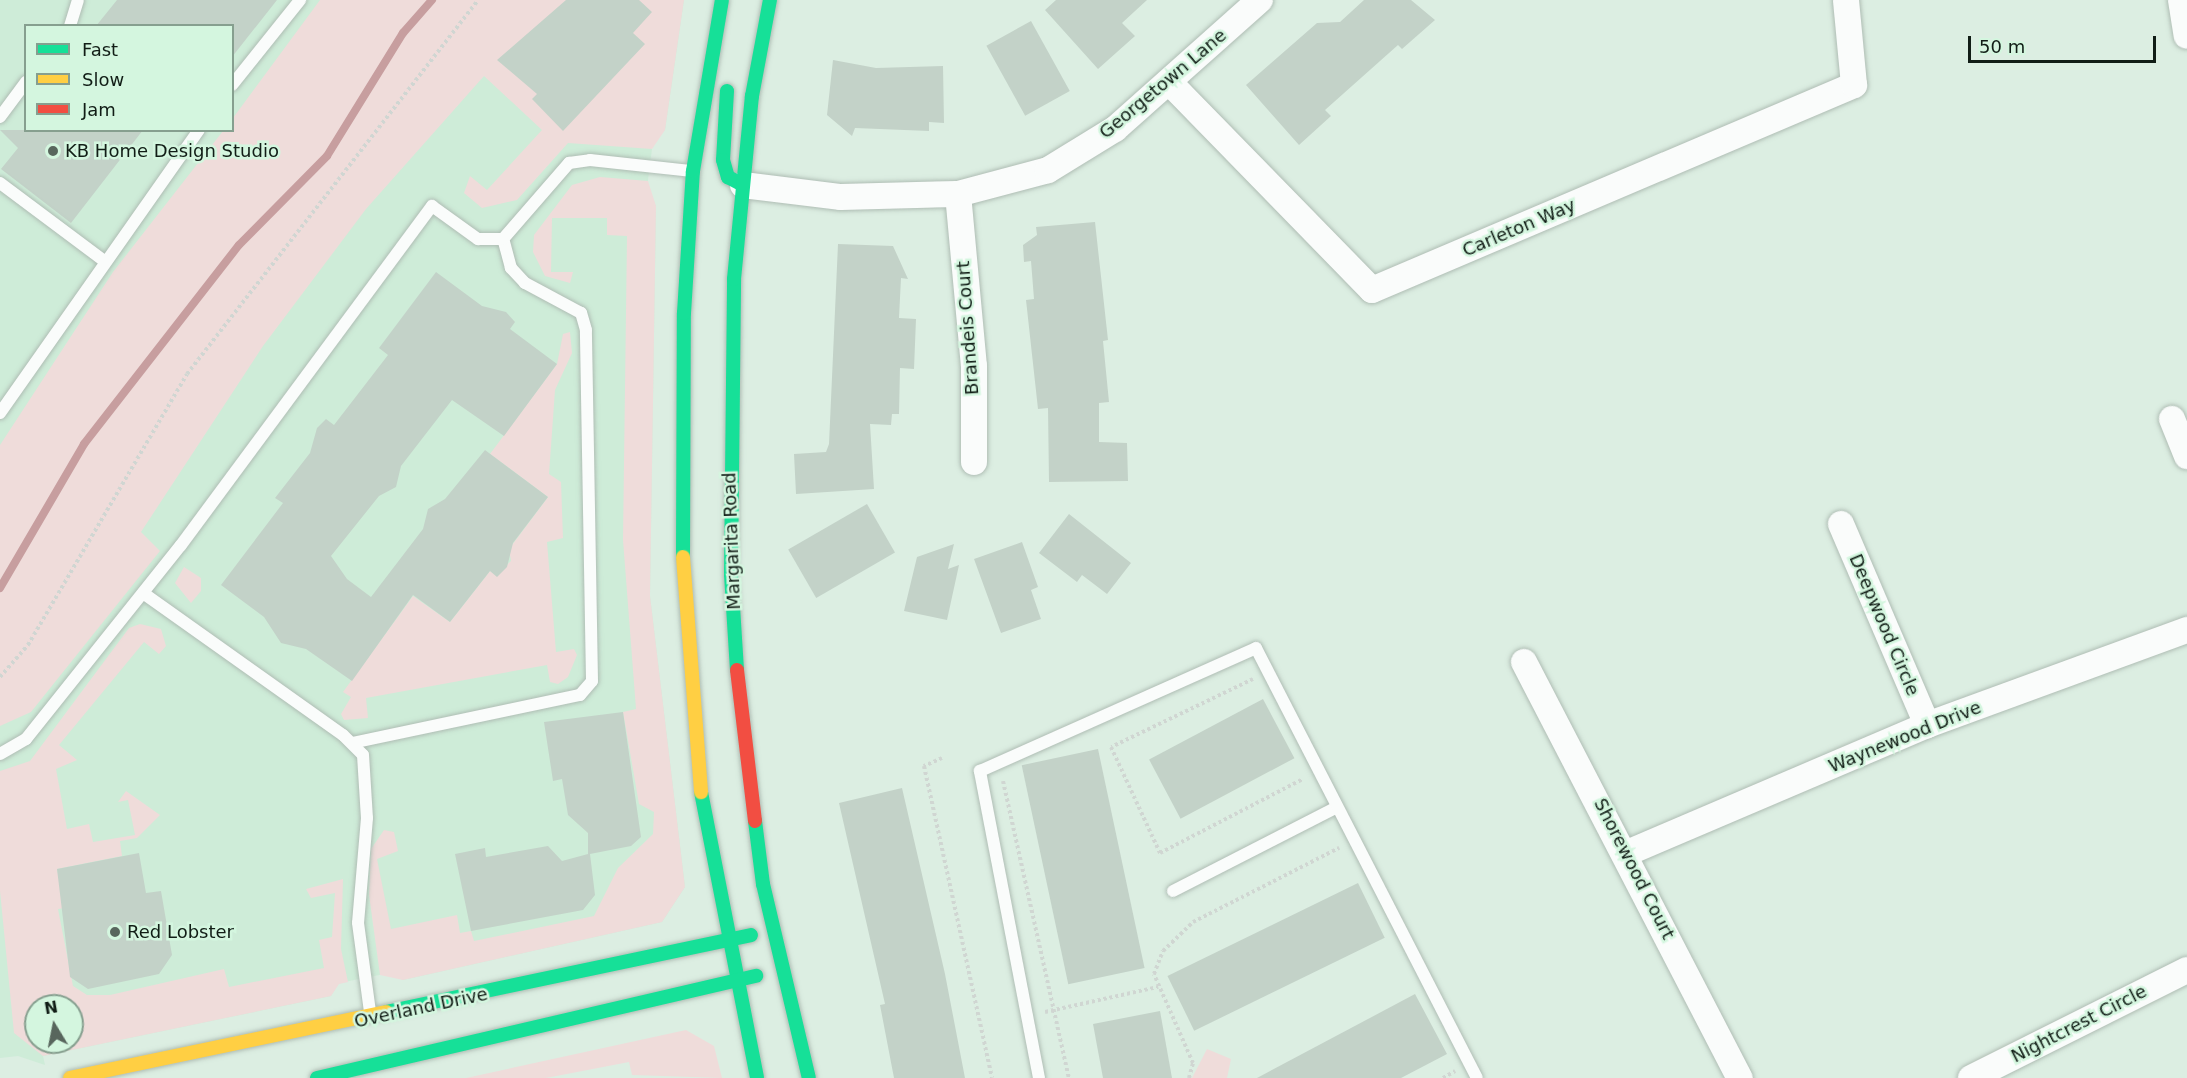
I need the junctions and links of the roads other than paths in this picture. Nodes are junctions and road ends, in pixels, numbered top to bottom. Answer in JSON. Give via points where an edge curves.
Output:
{"nodes":[{"id":1,"x":78,"y":0,"type":"edge"},
{"id":2,"x":300,"y":0,"type":"edge"},
{"id":3,"x":722,"y":0,"type":"edge"},
{"id":4,"x":770,"y":0,"type":"edge"},
{"id":5,"x":1260,"y":0,"type":"edge"},
{"id":6,"x":1845,"y":0,"type":"edge"},
{"id":7,"x":2181,"y":0,"type":"edge"},
{"id":8,"x":71,"y":24,"type":"edge"},
{"id":9,"x":2187,"y":36,"type":"edge"},
{"id":10,"x":729,"y":70,"type":"dead end"},
{"id":11,"x":234,"y":82,"type":"edge"},
{"id":12,"x":1170,"y":83,"type":"junction"},
{"id":13,"x":24,"y":85,"type":"edge"},
{"id":14,"x":0,"y":117,"type":"edge"},
{"id":15,"x":198,"y":132,"type":"edge"},
{"id":16,"x":693,"y":171,"type":"junction"},
{"id":17,"x":0,"y":183,"type":"edge"},
{"id":18,"x":743,"y":186,"type":"junction"},
{"id":19,"x":958,"y":194,"type":"junction"},
{"id":20,"x":503,"y":239,"type":"junction"},
{"id":21,"x":104,"y":260,"type":"junction"},
{"id":22,"x":0,"y":413,"type":"edge"},
{"id":23,"x":2172,"y":418,"type":"dead end"},
{"id":24,"x":2187,"y":456,"type":"edge"},
{"id":25,"x":974,"y":462,"type":"dead end"},
{"id":26,"x":1841,"y":524,"type":"dead end"},
{"id":27,"x":143,"y":593,"type":"junction"},
{"id":28,"x":2187,"y":630,"type":"edge"},
{"id":29,"x":1524,"y":662,"type":"dead end"},
{"id":30,"x":1927,"y":725,"type":"junction"},
{"id":31,"x":352,"y":743,"type":"junction"},
{"id":32,"x":0,"y":754,"type":"edge"},
{"id":33,"x":1335,"y":807,"type":"junction"},
{"id":34,"x":1627,"y":853,"type":"junction"},
{"id":35,"x":1173,"y":891,"type":"dead end"},
{"id":36,"x":770,"y":931,"type":"junction"},
{"id":37,"x":729,"y":940,"type":"junction"},
{"id":38,"x":2187,"y":969,"type":"edge"},
{"id":39,"x":781,"y":971,"type":"junction"},
{"id":40,"x":736,"y":981,"type":"junction"},
{"id":41,"x":372,"y":1019,"type":"junction"},
{"id":42,"x":386,"y":1062,"type":"junction"},
{"id":43,"x":70,"y":1078,"type":"edge"},
{"id":44,"x":317,"y":1078,"type":"edge"},
{"id":45,"x":390,"y":1078,"type":"edge"},
{"id":46,"x":757,"y":1078,"type":"edge"},
{"id":47,"x":809,"y":1078,"type":"edge"},
{"id":48,"x":1039,"y":1078,"type":"edge"},
{"id":49,"x":1477,"y":1078,"type":"edge"},
{"id":50,"x":1740,"y":1078,"type":"edge"},
{"id":51,"x":1971,"y":1078,"type":"edge"}],
"edges":[{"from":1,"to":8,"type":"lane"},
{"from":2,"to":11,"type":"lane"},
{"from":3,"to":16,"type":"main road"},
{"from":4,"to":18,"type":"main road","name":"Margarita Road"},
{"from":5,"to":12,"type":"street","name":"Georgetown Lane"},
{"from":6,"to":12,"type":"street","name":"Carleton Way","via":[[1854,84],[1372,290]]},
{"from":7,"to":9,"type":"street"},
{"from":10,"to":18,"type":"main road","via":[[723,160],[728,177]]},
{"from":12,"to":19,"type":"street","name":"Georgetown Lane","via":[[1115,129],[1048,170]]},
{"from":13,"to":14,"type":"lane"},
{"from":15,"to":21,"type":"lane"},
{"from":16,"to":20,"type":"lane","via":[[590,160],[569,163]]},
{"from":16,"to":37,"type":"main road","via":[[684,313],[686,667],[701,792]]},
{"from":17,"to":21,"type":"lane"},
{"from":18,"to":19,"type":"street","name":"Georgetown Lane","via":[[841,197]]},
{"from":18,"to":36,"type":"main road","name":"Margarita Road","via":[[734,279],[731,574],[739,698]]},
{"from":19,"to":25,"type":"street","name":"Brandeis Court","via":[[974,366]]},
{"from":20,"to":27,"type":"lane","via":[[478,238],[432,206]]},
{"from":20,"to":31,"type":"lane","via":[[511,268],[525,283],[581,313],[586,330],[592,681],[580,694]]},
{"from":21,"to":22,"type":"lane"},
{"from":23,"to":24,"type":"street"},
{"from":26,"to":30,"type":"street","name":"Deepwood Circle"},
{"from":27,"to":31,"type":"lane"},
{"from":27,"to":32,"type":"lane","via":[[26,739]]},
{"from":28,"to":30,"type":"street","name":"Waynewood Drive"},
{"from":29,"to":34,"type":"street","name":"Shorewood Court"},
{"from":30,"to":34,"type":"street","name":"Waynewood Drive"},
{"from":31,"to":41,"type":"lane","via":[[368,768],[358,923]]},
{"from":33,"to":35,"type":"lane"},
{"from":33,"to":48,"type":"lane","via":[[1256,648],[980,771]]},
{"from":33,"to":49,"type":"lane"},
{"from":34,"to":50,"type":"street","name":"Shorewood Court"},
{"from":36,"to":37,"type":"main road","name":"Overland Drive"},
{"from":36,"to":39,"type":"main road","name":"Margarita Road"},
{"from":37,"to":40,"type":"main road"},
{"from":37,"to":41,"type":"main road","name":"Overland Drive"},
{"from":38,"to":51,"type":"street","name":"Nightcrest Circle"},
{"from":39,"to":40,"type":"main road"},
{"from":39,"to":47,"type":"main road","name":"Margarita Road"},
{"from":40,"to":42,"type":"main road"},
{"from":40,"to":46,"type":"main road"},
{"from":41,"to":43,"type":"main road","name":"Overland Drive"},
{"from":42,"to":44,"type":"main road"},
{"from":42,"to":45,"type":"lane"}]}
